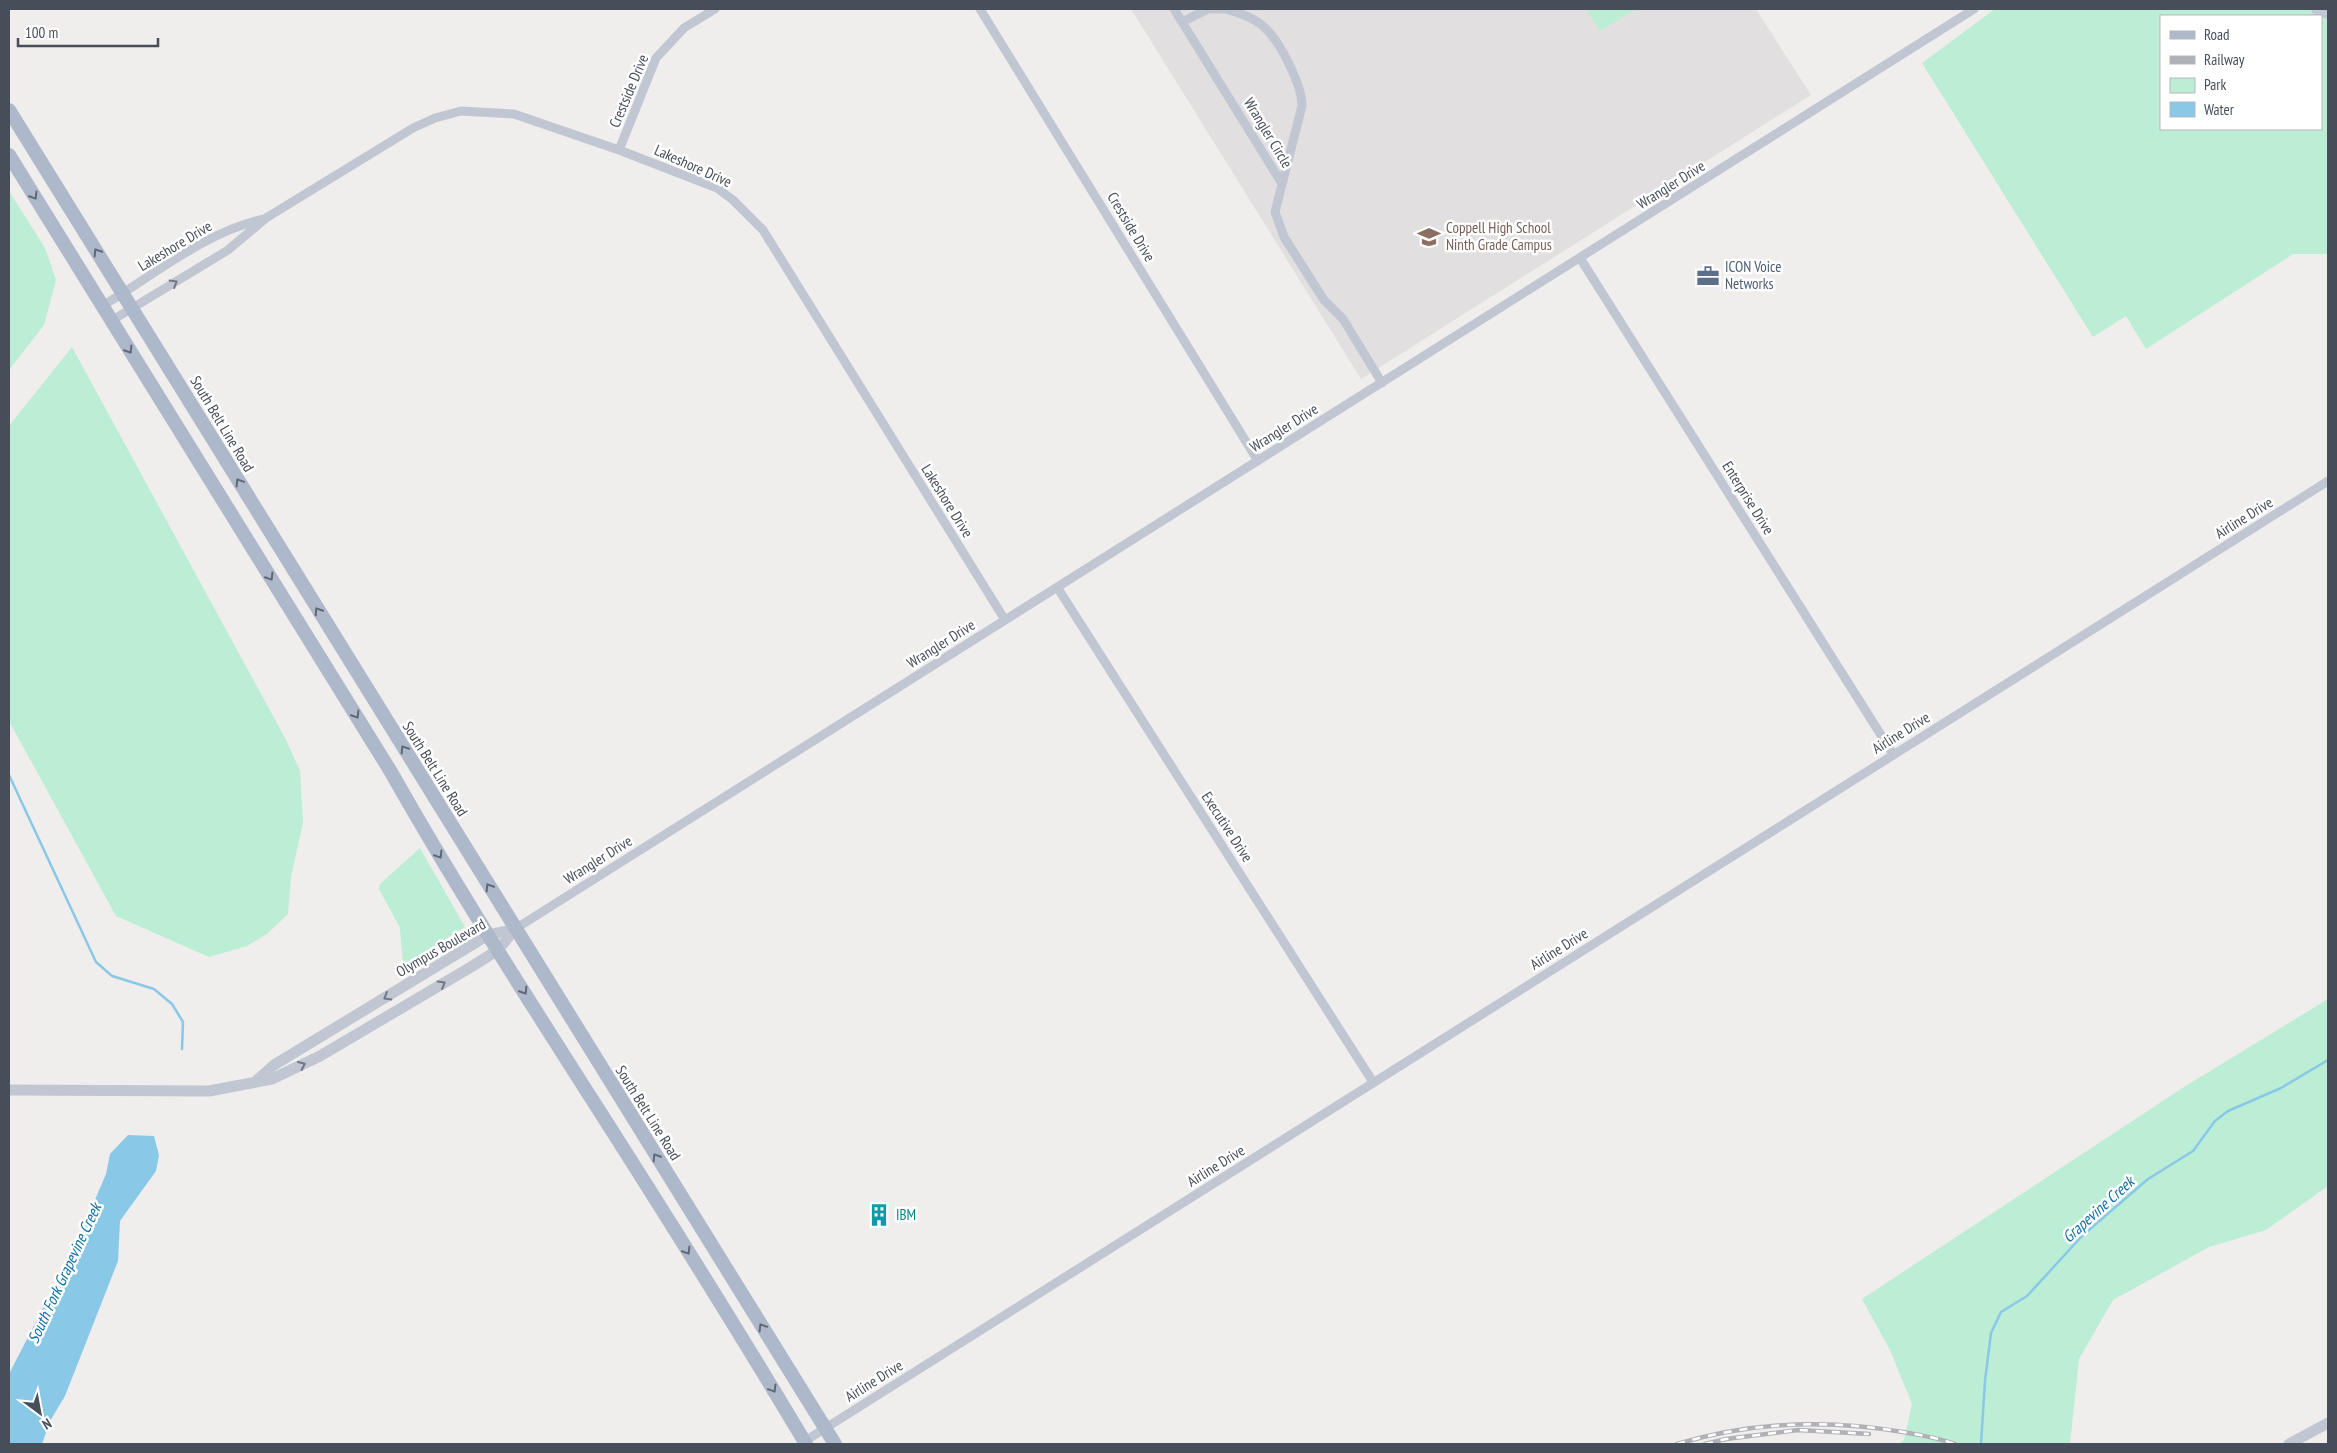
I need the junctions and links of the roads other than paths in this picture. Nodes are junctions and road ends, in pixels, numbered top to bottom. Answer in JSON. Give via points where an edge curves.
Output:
{"nodes":[{"id":1,"x":715,"y":9,"type":"edge"},
{"id":2,"x":980,"y":9,"type":"edge"},
{"id":3,"x":1174,"y":9,"type":"edge"},
{"id":4,"x":1225,"y":9,"type":"edge"},
{"id":5,"x":1974,"y":9,"type":"edge"},
{"id":6,"x":2317,"y":9,"type":"edge"},
{"id":7,"x":2328,"y":13,"type":"edge"},
{"id":8,"x":1182,"y":22,"type":"junction"},
{"id":9,"x":9,"y":110,"type":"edge"},
{"id":10,"x":620,"y":150,"type":"junction"},
{"id":11,"x":9,"y":155,"type":"edge"},
{"id":12,"x":1281,"y":182,"type":"junction"},
{"id":13,"x":266,"y":218,"type":"junction"},
{"id":14,"x":1580,"y":258,"type":"junction"},
{"id":15,"x":123,"y":293,"type":"junction"},
{"id":16,"x":102,"y":306,"type":"junction"},
{"id":17,"x":132,"y":308,"type":"junction"},
{"id":18,"x":111,"y":321,"type":"junction"},
{"id":19,"x":1382,"y":383,"type":"junction"},
{"id":20,"x":1258,"y":461,"type":"junction"},
{"id":21,"x":2328,"y":481,"type":"edge"},
{"id":22,"x":264,"y":524,"type":"junction"},
{"id":23,"x":244,"y":536,"type":"junction"},
{"id":24,"x":1057,"y":587,"type":"junction"},
{"id":25,"x":1005,"y":620,"type":"junction"},
{"id":26,"x":1893,"y":754,"type":"junction"},
{"id":27,"x":515,"y":929,"type":"junction"},
{"id":28,"x":488,"y":936,"type":"junction"},
{"id":29,"x":498,"y":950,"type":"junction"},
{"id":30,"x":342,"y":1025,"type":"junction"},
{"id":31,"x":350,"y":1038,"type":"junction"},
{"id":32,"x":256,"y":1081,"type":"junction"},
{"id":33,"x":1373,"y":1082,"type":"junction"},
{"id":34,"x":9,"y":1090,"type":"edge"},
{"id":35,"x":682,"y":1198,"type":"junction"},
{"id":36,"x":662,"y":1209,"type":"junction"},
{"id":37,"x":2328,"y":1423,"type":"edge"},
{"id":38,"x":825,"y":1428,"type":"junction"},
{"id":39,"x":806,"y":1443,"type":"edge"},
{"id":40,"x":834,"y":1444,"type":"edge"},
{"id":41,"x":2289,"y":1444,"type":"edge"}],
"edges":[{"from":1,"to":10,"type":"street","name":"Crestside Drive","via":[[684,28],[656,58]]},
{"from":2,"to":20,"type":"street","name":"Crestside Drive"},
{"from":3,"to":8,"type":"street","name":"Wrangler Circle"},
{"from":4,"to":8,"type":"street","name":"Wrangler Circle","via":[[1208,9]]},
{"from":4,"to":12,"type":"street","name":"Wrangler Circle","via":[[1246,15],[1265,27],[1284,56],[1302,95],[1302,106]]},
{"from":5,"to":14,"type":"street","name":"Wrangler Drive"},
{"from":6,"to":7,"type":"main road"},
{"from":8,"to":12,"type":"street","name":"Wrangler Circle"},
{"from":15,"to":9,"type":"main road","name":"South Belt Line Road","one_way":true},
{"from":10,"to":13,"type":"street","name":"Lakeshore Drive","via":[[514,114],[461,111],[413,128]]},
{"from":10,"to":25,"type":"street","name":"Lakeshore Drive","via":[[717,188],[757,223]]},
{"from":11,"to":16,"type":"main road","one_way":true},
{"from":12,"to":19,"type":"street","via":[[1275,212],[1284,237],[1324,300],[1343,319]]},
{"from":13,"to":15,"type":"street","name":"Lakeshore Drive","via":[[246,222],[216,235]]},
{"from":17,"to":13,"type":"street","name":"Lakeshore Drive","one_way":true,"via":[[228,250]]},
{"from":14,"to":19,"type":"street","name":"Wrangler Drive"},
{"from":14,"to":26,"type":"street","name":"Enterprise Drive"},
{"from":15,"to":16,"type":"street","name":"Lakeshore Drive"},
{"from":15,"to":17,"type":"main road","name":"South Belt Line Road"},
{"from":16,"to":18,"type":"main road"},
{"from":17,"to":18,"type":"street","name":"Lakeshore Drive"},
{"from":22,"to":17,"type":"main road","name":"South Belt Line Road","one_way":true},
{"from":18,"to":23,"type":"main road","one_way":true},
{"from":19,"to":20,"type":"street","name":"Wrangler Drive"},
{"from":20,"to":24,"type":"street","name":"Wrangler Drive"},
{"from":21,"to":26,"type":"street","name":"Airline Drive"},
{"from":22,"to":23,"type":"main road"},
{"from":27,"to":22,"type":"main road","name":"South Belt Line Road","one_way":true},
{"from":23,"to":28,"type":"main road","one_way":true,"via":[[391,772]]},
{"from":24,"to":25,"type":"street","name":"Wrangler Drive"},
{"from":24,"to":33,"type":"street","name":"Executive Drive"},
{"from":25,"to":27,"type":"street","name":"Wrangler Drive"},
{"from":26,"to":33,"type":"street","name":"Airline Drive"},
{"from":27,"to":28,"type":"street","name":"Olympus Boulevard"},
{"from":27,"to":29,"type":"street","name":"Olympus Boulevard"},
{"from":35,"to":27,"type":"main road","name":"South Belt Line Road","one_way":true},
{"from":28,"to":29,"type":"main road"},
{"from":28,"to":30,"type":"street","name":"Olympus Boulevard","one_way":true},
{"from":31,"to":29,"type":"street","name":"Olympus Boulevard","one_way":true},
{"from":29,"to":36,"type":"main road","one_way":true},
{"from":30,"to":31,"type":"street"},
{"from":30,"to":32,"type":"street","name":"Olympus Boulevard","via":[[274,1065]]},
{"from":32,"to":31,"type":"street","name":"Olympus Boulevard","one_way":true,"via":[[272,1079]]},
{"from":32,"to":34,"type":"street","name":"Olympus Boulevard","via":[[209,1090]]},
{"from":33,"to":38,"type":"street","name":"Airline Drive"},
{"from":35,"to":36,"type":"main road"},
{"from":38,"to":35,"type":"main road","name":"South Belt Line Road","one_way":true},
{"from":36,"to":39,"type":"main road","one_way":true},
{"from":37,"to":41,"type":"street"},
{"from":38,"to":39,"type":"street","name":"Airline Drive"},
{"from":38,"to":40,"type":"main road","name":"South Belt Line Road"}]}
